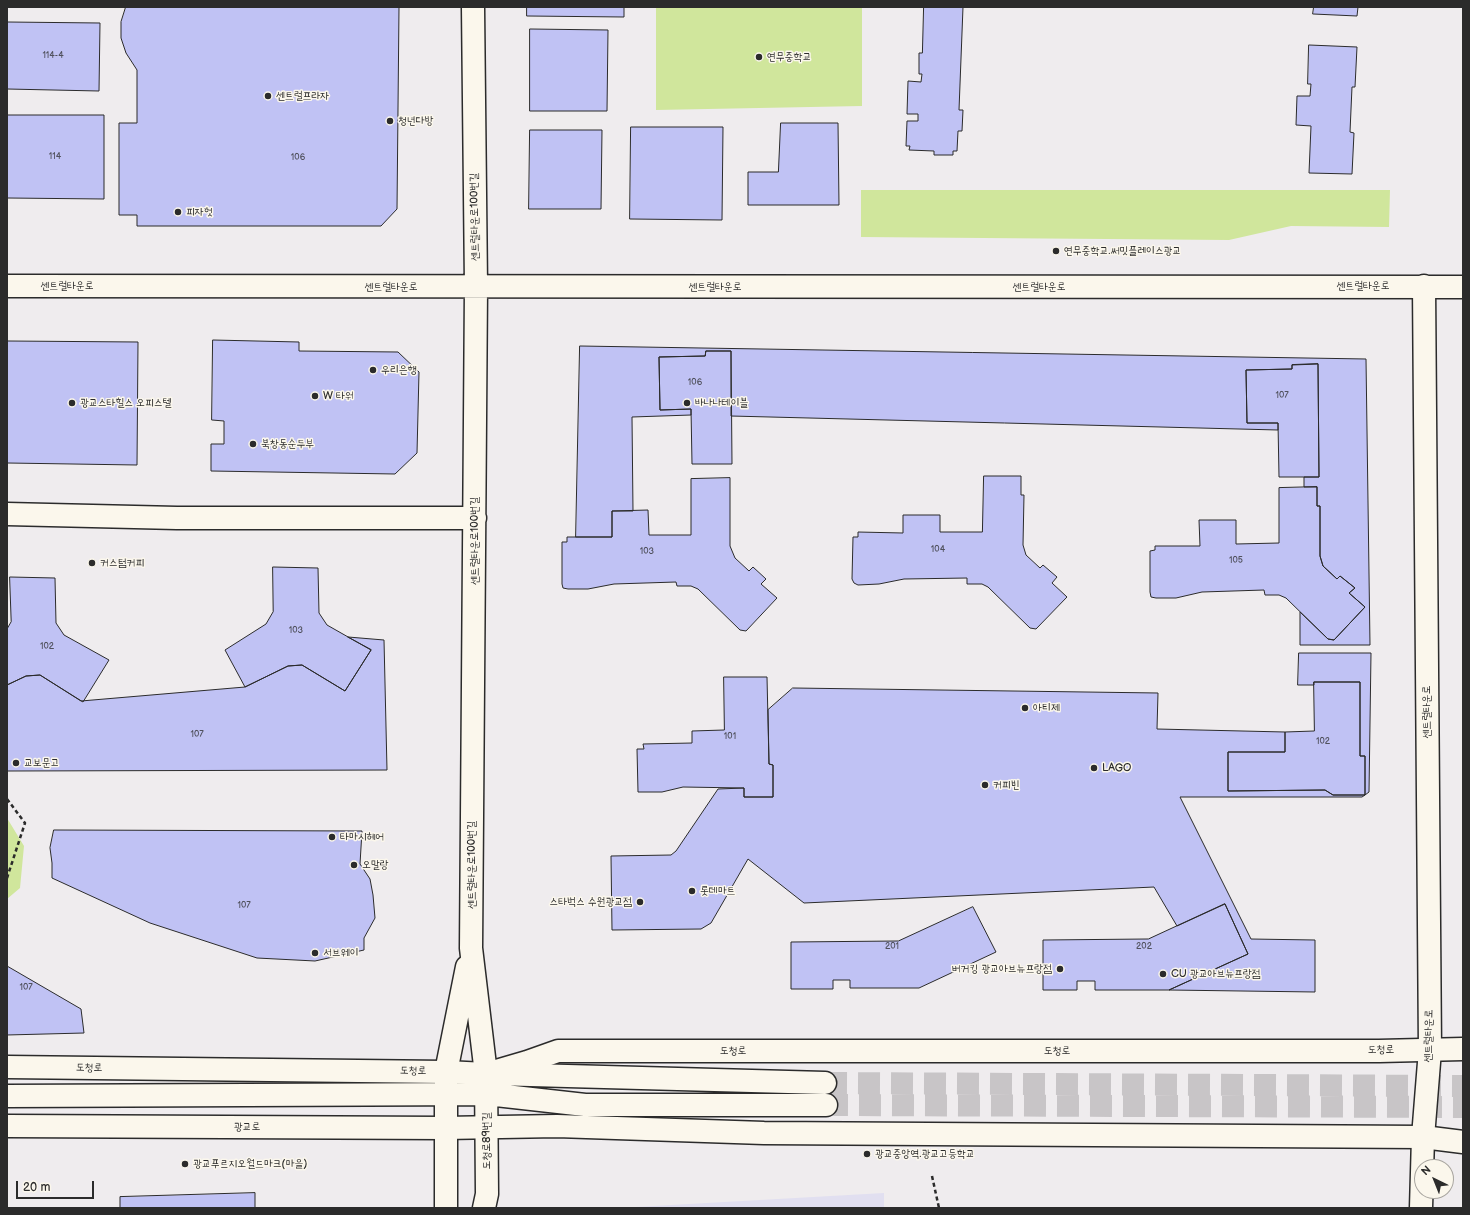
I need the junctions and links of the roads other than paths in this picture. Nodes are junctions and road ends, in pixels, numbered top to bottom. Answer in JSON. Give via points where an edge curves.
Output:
{"nodes":[{"id":1,"x":472,"y":7,"type":"edge"},
{"id":2,"x":7,"y":286,"type":"edge"},
{"id":3,"x":1424,"y":286,"type":"junction"},
{"id":4,"x":1463,"y":287,"type":"edge"},
{"id":5,"x":476,"y":288,"type":"junction"},
{"id":6,"x":7,"y":514,"type":"edge"},
{"id":7,"x":475,"y":518,"type":"junction"},
{"id":8,"x":471,"y":948,"type":"junction"},
{"id":9,"x":1463,"y":1049,"type":"edge"},
{"id":10,"x":1430,"y":1050,"type":"junction"},
{"id":11,"x":7,"y":1067,"type":"edge"},
{"id":12,"x":446,"y":1072,"type":"junction"},
{"id":13,"x":824,"y":1083,"type":"tunnel mouth"},
{"id":14,"x":487,"y":1084,"type":"junction"},
{"id":15,"x":446,"y":1094,"type":"junction"},
{"id":16,"x":7,"y":1096,"type":"edge"},
{"id":17,"x":826,"y":1105,"type":"tunnel mouth"},
{"id":18,"x":7,"y":1126,"type":"edge"},
{"id":19,"x":487,"y":1127,"type":"junction"},
{"id":20,"x":445,"y":1128,"type":"junction"},
{"id":21,"x":1422,"y":1137,"type":"junction"},
{"id":22,"x":1463,"y":1142,"type":"edge"},
{"id":23,"x":446,"y":1208,"type":"edge"},
{"id":24,"x":484,"y":1208,"type":"edge"},
{"id":25,"x":1421,"y":1208,"type":"edge"}],
"edges":[{"from":1,"to":5,"type":"street","name":"센트럴타운로100번길"},
{"from":2,"to":5,"type":"street","name":"센트럴타운로"},
{"from":3,"to":4,"type":"street","name":"센트럴타운로"},
{"from":3,"to":5,"type":"street","name":"센트럴타운로"},
{"from":3,"to":10,"type":"street","name":"센트럴타운로"},
{"from":5,"to":7,"type":"street","name":"센트럴타운로100번길"},
{"from":6,"to":7,"type":"street","via":[[185,518]]},
{"from":7,"to":8,"type":"street","name":"센트럴타운로100번길"},
{"from":8,"to":12,"type":"street"},
{"from":8,"to":14,"type":"street","name":"센트럴타운로100번길"},
{"from":9,"to":10,"type":"street","name":"도청로"},
{"from":10,"to":14,"type":"street","name":"도청로","via":[[558,1051]]},
{"from":10,"to":21,"type":"street","name":"센트럴타운로"},
{"from":11,"to":12,"type":"street","name":"도청로"},
{"from":12,"to":14,"type":"street","name":"도청로"},
{"from":12,"to":15,"type":"street"},
{"from":13,"to":14,"type":"street"},
{"from":14,"to":15,"type":"street"},
{"from":14,"to":17,"type":"street","via":[[585,1105]]},
{"from":14,"to":19,"type":"street","name":"도청로89번길"},
{"from":15,"to":16,"type":"street"},
{"from":15,"to":20,"type":"street"},
{"from":18,"to":20,"type":"street","name":"광교로"},
{"from":19,"to":20,"type":"street","name":"광교로"},
{"from":19,"to":21,"type":"street","via":[[557,1126],[780,1133]]},
{"from":19,"to":24,"type":"street","name":"도청로89번길","via":[[487,1194]]},
{"from":20,"to":23,"type":"street"},
{"from":21,"to":22,"type":"street"},
{"from":21,"to":25,"type":"street","name":"센트럴타운로"}]}
